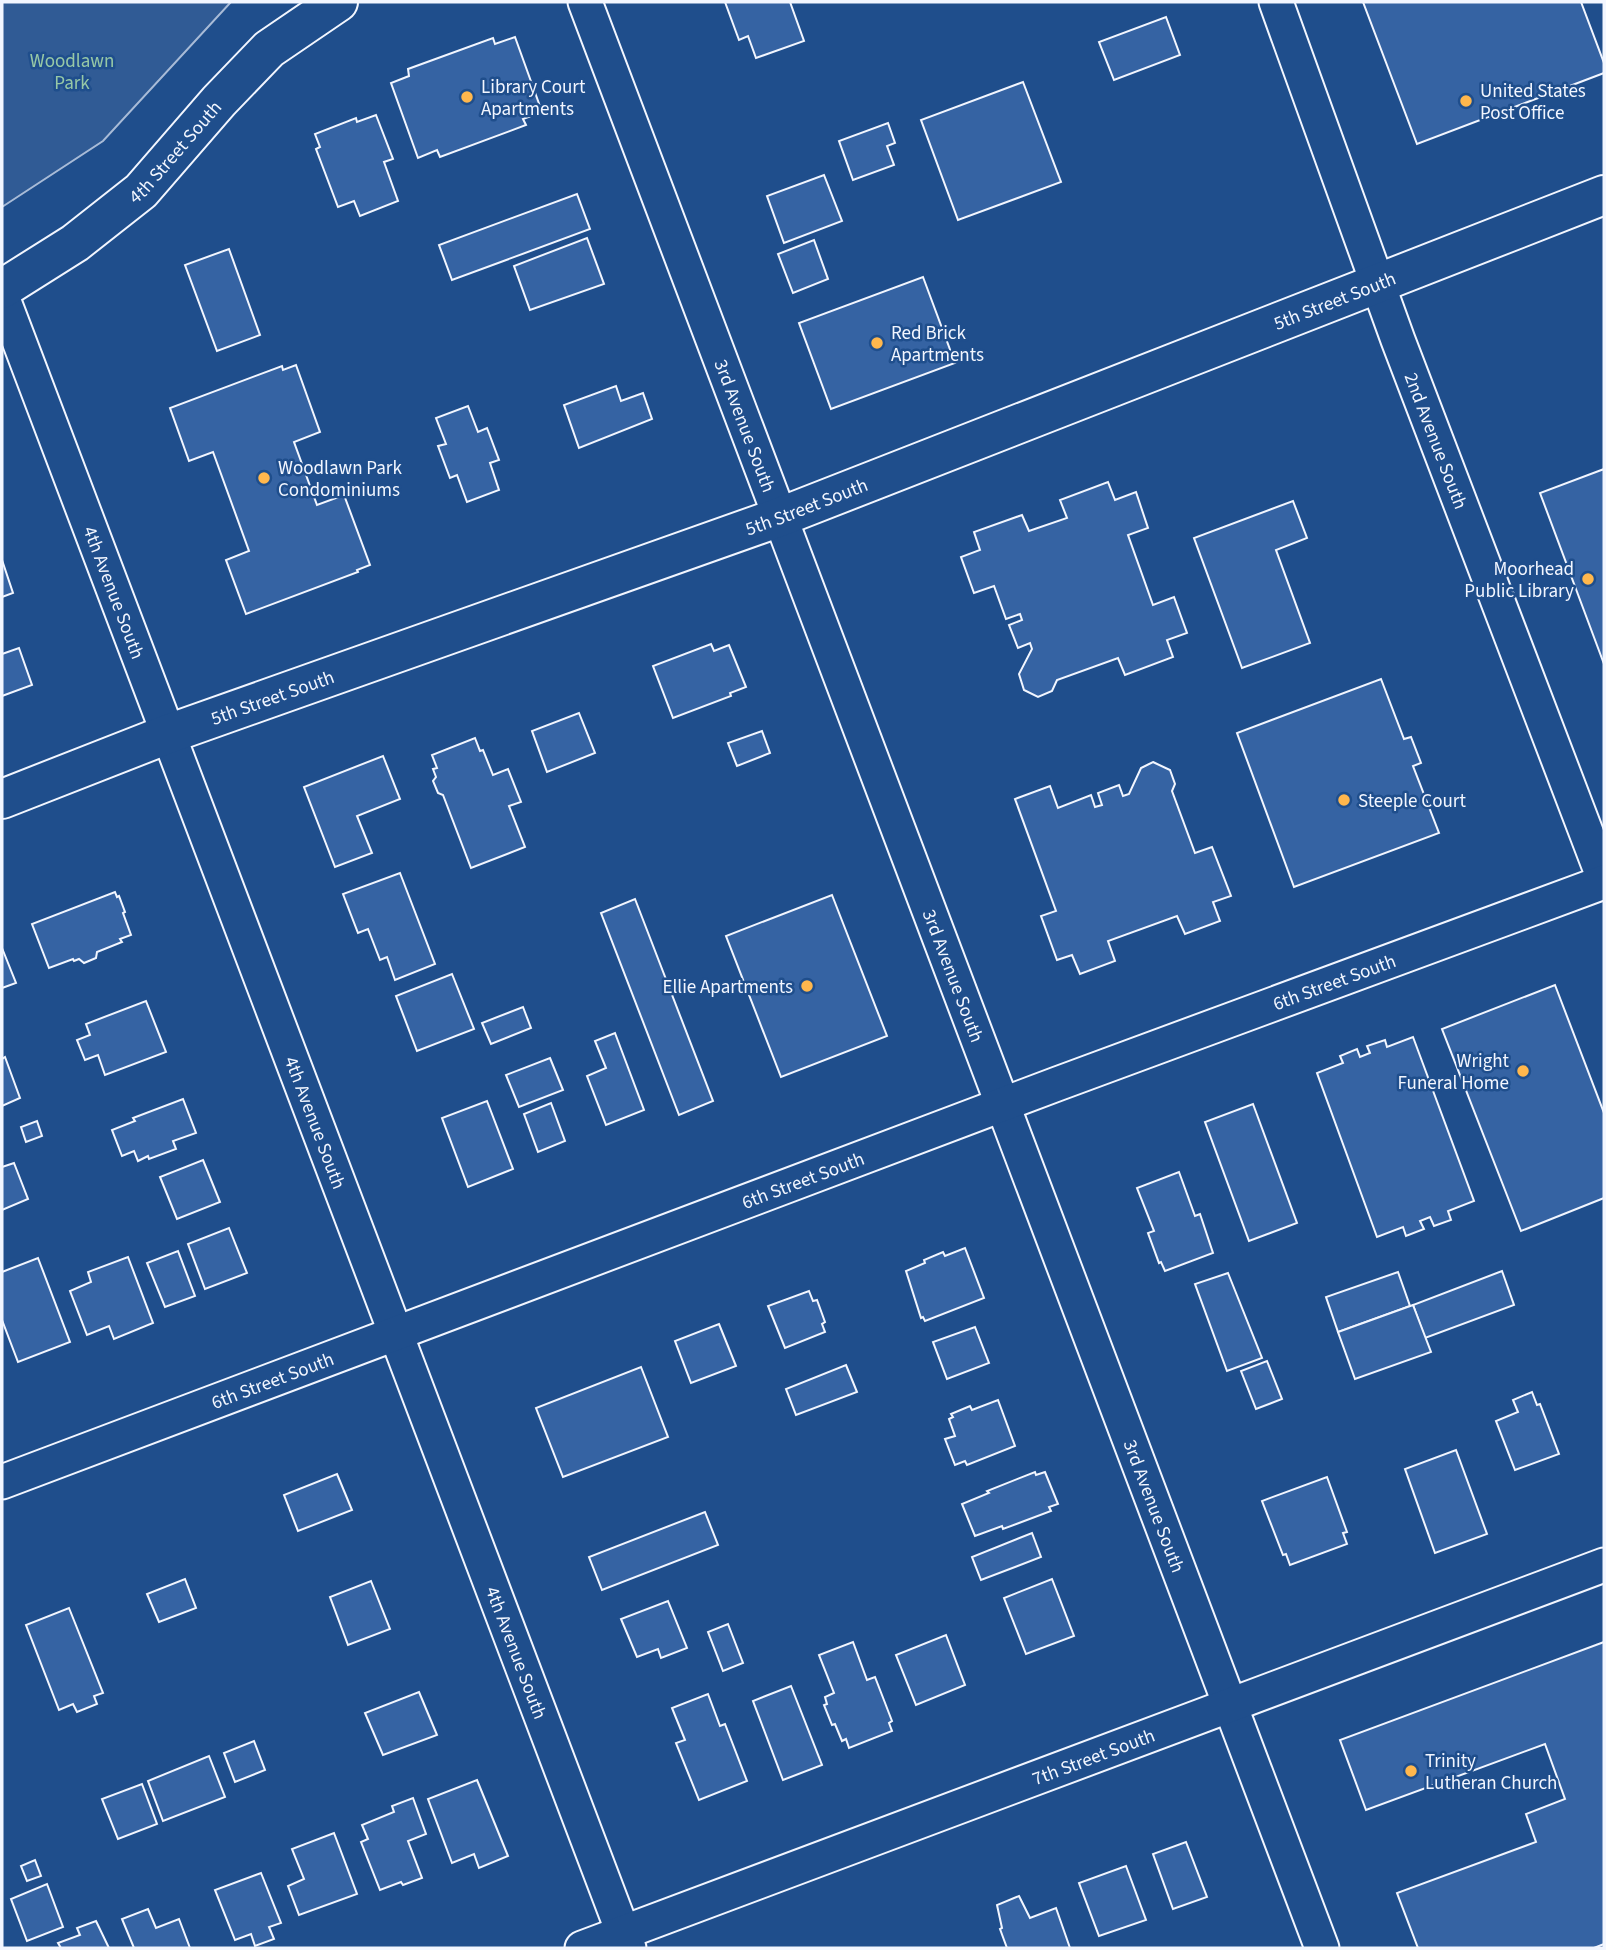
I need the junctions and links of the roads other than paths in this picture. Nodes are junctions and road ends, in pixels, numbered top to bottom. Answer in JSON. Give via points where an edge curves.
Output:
{"nodes":[{"id":1,"x":315,"y":2,"type":"edge"},
{"id":2,"x":338,"y":2,"type":"edge"},
{"id":3,"x":585,"y":2,"type":"edge"},
{"id":4,"x":1276,"y":2,"type":"edge"},
{"id":5,"x":269,"y":49,"type":"junction"},
{"id":6,"x":1604,"y":195,"type":"edge"},
{"id":7,"x":1378,"y":282,"type":"junction"},
{"id":8,"x":2,"y":289,"type":"edge"},
{"id":9,"x":2,"y":296,"type":"edge"},
{"id":10,"x":780,"y":517,"type":"junction"},
{"id":11,"x":168,"y":734,"type":"junction"},
{"id":12,"x":2,"y":799,"type":"edge"},
{"id":13,"x":1604,"y":880,"type":"edge"},
{"id":14,"x":1003,"y":1105,"type":"junction"},
{"id":15,"x":395,"y":1334,"type":"junction"},
{"id":16,"x":2,"y":1482,"type":"edge"},
{"id":17,"x":1604,"y":1565,"type":"edge"},
{"id":18,"x":1230,"y":1704,"type":"junction"},
{"id":19,"x":626,"y":1940,"type":"edge"},
{"id":20,"x":582,"y":1948,"type":"edge"},
{"id":21,"x":1322,"y":1948,"type":"edge"}],
"edges":[{"from":1,"to":5,"type":"street"},
{"from":2,"to":5,"type":"street","name":"4th Street South"},
{"from":3,"to":10,"type":"street","name":"3rd Avenue South"},
{"from":4,"to":7,"type":"street","name":"2nd Avenue South"},
{"from":5,"to":8,"type":"street","name":"4th Street South","via":[[141,191],[75,243]]},
{"from":6,"to":7,"type":"street","name":"5th Street South"},
{"from":7,"to":10,"type":"street","name":"5th Street South"},
{"from":7,"to":13,"type":"street","name":"2nd Avenue South"},
{"from":9,"to":11,"type":"street","name":"4th Avenue South"},
{"from":10,"to":11,"type":"street","name":"5th Street South"},
{"from":10,"to":14,"type":"street","name":"3rd Avenue South"},
{"from":11,"to":12,"type":"street","name":"5th Street South"},
{"from":11,"to":15,"type":"street","name":"4th Avenue South"},
{"from":13,"to":14,"type":"street","name":"6th Street South"},
{"from":14,"to":15,"type":"street","name":"6th Street South"},
{"from":14,"to":18,"type":"street","name":"3rd Avenue South"},
{"from":15,"to":16,"type":"street","name":"6th Street South"},
{"from":15,"to":19,"type":"street","name":"4th Avenue South"},
{"from":17,"to":18,"type":"street","name":"7th Street South"},
{"from":18,"to":19,"type":"street","name":"7th Street South"},
{"from":18,"to":21,"type":"street","name":"3rd Avenue South"},
{"from":19,"to":20,"type":"street","name":"7th Street South"}]}
